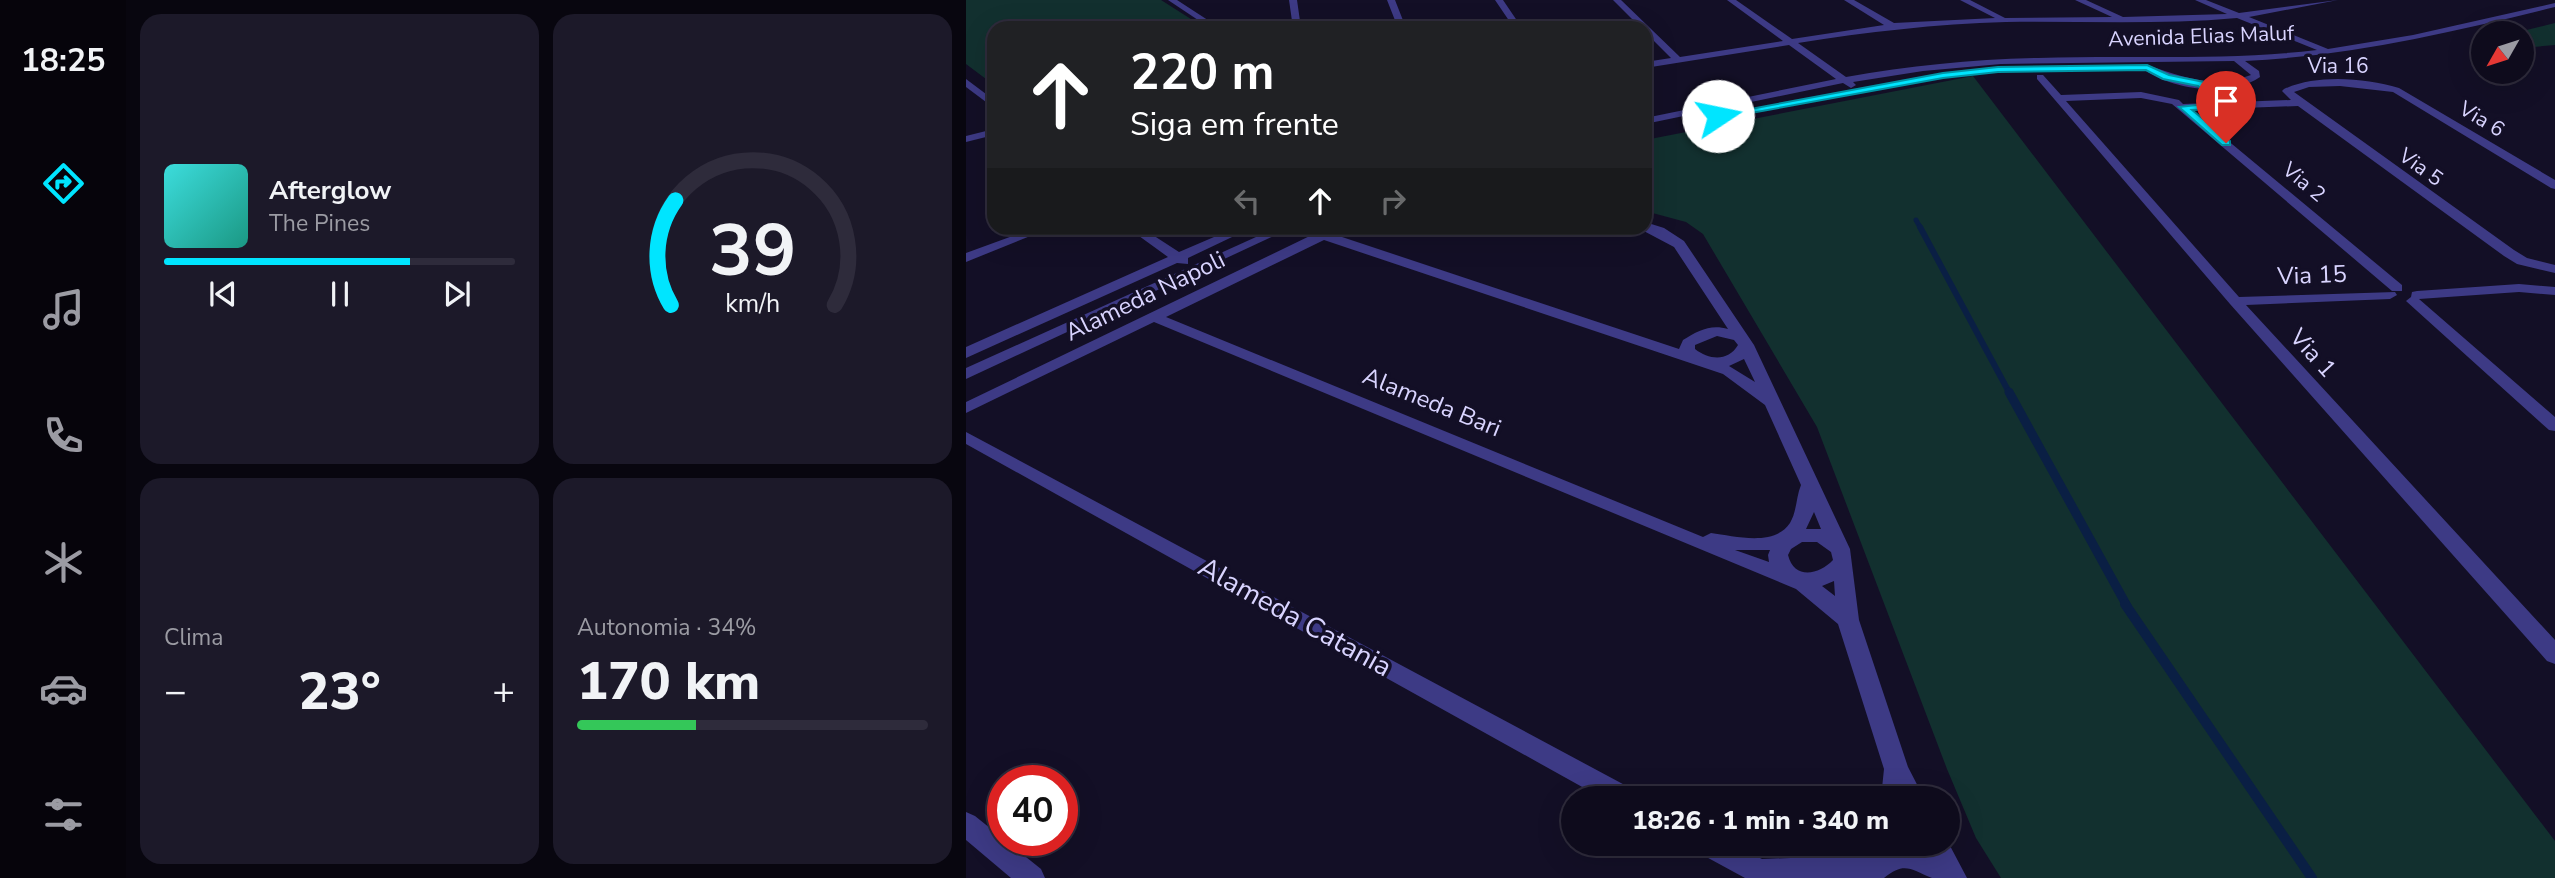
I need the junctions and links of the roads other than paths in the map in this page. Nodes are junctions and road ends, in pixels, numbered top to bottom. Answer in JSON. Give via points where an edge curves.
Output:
{"nodes":[{"id":1,"x":1172,"y":0,"type":"edge"},
{"id":2,"x":1293,"y":0,"type":"edge"},
{"id":3,"x":1391,"y":0,"type":"edge"},
{"id":4,"x":1499,"y":0,"type":"edge"},
{"id":5,"x":1617,"y":0,"type":"edge"},
{"id":6,"x":1731,"y":0,"type":"edge"},
{"id":7,"x":1848,"y":0,"type":"edge"},
{"id":8,"x":1964,"y":0,"type":"edge"},
{"id":9,"x":2079,"y":0,"type":"edge"},
{"id":10,"x":2199,"y":0,"type":"edge"},
{"id":11,"x":2334,"y":0,"type":"edge"},
{"id":12,"x":2317,"y":1,"type":"edge"},
{"id":13,"x":2555,"y":5,"type":"edge"},
{"id":14,"x":2243,"y":16,"type":"junction"},
{"id":15,"x":2555,"y":16,"type":"edge"},
{"id":16,"x":2004,"y":20,"type":"junction"},
{"id":17,"x":2125,"y":20,"type":"junction"},
{"id":18,"x":1205,"y":21,"type":"edge"},
{"id":19,"x":1296,"y":21,"type":"edge"},
{"id":20,"x":1399,"y":21,"type":"edge"},
{"id":21,"x":1513,"y":21,"type":"edge"},
{"id":22,"x":1638,"y":21,"type":"edge"},
{"id":23,"x":2534,"y":21,"type":"edge"},
{"id":24,"x":1892,"y":26,"type":"junction"},
{"id":25,"x":1652,"y":34,"type":"edge"},
{"id":26,"x":1788,"y":41,"type":"junction"},
{"id":27,"x":2328,"y":51,"type":"junction"},
{"id":28,"x":2377,"y":55,"type":"dead end"},
{"id":29,"x":2235,"y":58,"type":"junction"},
{"id":30,"x":1678,"y":60,"type":"junction"},
{"id":31,"x":2189,"y":60,"type":"junction"},
{"id":32,"x":1652,"y":64,"type":"edge"},
{"id":33,"x":2147,"y":68,"type":"junction"},
{"id":34,"x":2250,"y":68,"type":"junction"},
{"id":35,"x":2040,"y":77,"type":"dead end"},
{"id":36,"x":1845,"y":81,"type":"junction"},
{"id":37,"x":966,"y":82,"type":"edge"},
{"id":38,"x":2201,"y":84,"type":"junction"},
{"id":39,"x":2231,"y":84,"type":"junction"},
{"id":40,"x":2388,"y":87,"type":"joint"},
{"id":41,"x":1856,"y":89,"type":"junction"},
{"id":42,"x":2290,"y":89,"type":"joint"},
{"id":43,"x":2060,"y":98,"type":"junction"},
{"id":44,"x":987,"y":99,"type":"edge"},
{"id":45,"x":2300,"y":103,"type":"junction"},
{"id":46,"x":2255,"y":105,"type":"junction"},
{"id":47,"x":2223,"y":106,"type":"junction"},
{"id":48,"x":2183,"y":107,"type":"junction"},
{"id":49,"x":1652,"y":120,"type":"edge"},
{"id":50,"x":1652,"y":130,"type":"edge"},
{"id":51,"x":987,"y":134,"type":"edge"},
{"id":52,"x":966,"y":139,"type":"edge"},
{"id":53,"x":2555,"y":185,"type":"edge"},
{"id":54,"x":1652,"y":228,"type":"edge"},
{"id":55,"x":1026,"y":235,"type":"edge"},
{"id":56,"x":1144,"y":235,"type":"edge"},
{"id":57,"x":1228,"y":235,"type":"edge"},
{"id":58,"x":1269,"y":235,"type":"edge"},
{"id":59,"x":1326,"y":235,"type":"edge"},
{"id":60,"x":1323,"y":236,"type":"junction"},
{"id":61,"x":966,"y":258,"type":"edge"},
{"id":62,"x":1175,"y":258,"type":"junction"},
{"id":63,"x":1198,"y":267,"type":"junction"},
{"id":64,"x":2548,"y":268,"type":"edge"},
{"id":65,"x":2394,"y":291,"type":"junction"},
{"id":66,"x":2555,"y":291,"type":"edge"},
{"id":67,"x":2415,"y":298,"type":"junction"},
{"id":68,"x":1716,"y":301,"type":"junction"},
{"id":69,"x":2235,"y":301,"type":"junction"},
{"id":70,"x":1154,"y":317,"type":"junction"},
{"id":71,"x":1700,"y":335,"type":"junction"},
{"id":72,"x":1629,"y":339,"type":"junction"},
{"id":73,"x":1746,"y":345,"type":"junction"},
{"id":74,"x":966,"y":353,"type":"edge"},
{"id":75,"x":1702,"y":361,"type":"junction"},
{"id":76,"x":966,"y":374,"type":"edge"},
{"id":77,"x":1773,"y":403,"type":"junction"},
{"id":78,"x":966,"y":408,"type":"edge"},
{"id":79,"x":2555,"y":426,"type":"edge"},
{"id":80,"x":966,"y":437,"type":"edge"},
{"id":81,"x":1810,"y":487,"type":"junction"},
{"id":82,"x":1690,"y":537,"type":"junction"},
{"id":83,"x":1788,"y":539,"type":"junction"},
{"id":84,"x":1841,"y":555,"type":"junction"},
{"id":85,"x":1793,"y":577,"type":"junction"},
{"id":86,"x":1848,"y":620,"type":"junction"},
{"id":87,"x":2555,"y":655,"type":"edge"},
{"id":88,"x":1896,"y":769,"type":"junction"},
{"id":89,"x":1603,"y":786,"type":"edge"},
{"id":90,"x":1895,"y":786,"type":"edge"},
{"id":91,"x":1905,"y":786,"type":"edge"},
{"id":92,"x":966,"y":824,"type":"edge"},
{"id":93,"x":1730,"y":856,"type":"edge"},
{"id":94,"x":1941,"y":856,"type":"edge"},
{"id":95,"x":1876,"y":863,"type":"edge"},
{"id":96,"x":1765,"y":875,"type":"edge"},
{"id":97,"x":1031,"y":878,"type":"edge"},
{"id":98,"x":1953,"y":878,"type":"edge"}],
"edges":[{"from":1,"to":18,"type":"street"},
{"from":2,"to":19,"type":"street"},
{"from":3,"to":20,"type":"street"},
{"from":4,"to":21,"type":"street"},
{"from":5,"to":22,"type":"street"},
{"from":6,"to":26,"type":"street"},
{"from":7,"to":24,"type":"street"},
{"from":8,"to":16,"type":"street"},
{"from":9,"to":17,"type":"street"},
{"from":10,"to":14,"type":"street"},
{"from":11,"to":12,"type":"street"},
{"from":12,"to":14,"type":"street"},
{"from":13,"to":27,"type":"street","name":"Avenida Elias Maluf","via":[[2398,43]]},
{"from":14,"to":17,"type":"street"},
{"from":14,"to":27,"type":"street"},
{"from":15,"to":23,"type":"street"},
{"from":16,"to":17,"type":"street"},
{"from":16,"to":24,"type":"street"},
{"from":24,"to":26,"type":"street"},
{"from":25,"to":30,"type":"street"},
{"from":26,"to":30,"type":"street"},
{"from":26,"to":36,"type":"street"},
{"from":27,"to":29,"type":"street","name":"Avenida Elias Maluf"},
{"from":28,"to":34,"type":"street","name":"Avenida Elias Maluf"},
{"from":29,"to":31,"type":"street","name":"Avenida Elias Maluf"},
{"from":29,"to":34,"type":"street"},
{"from":30,"to":32,"type":"street"},
{"from":31,"to":33,"type":"street","via":[[2150,63]]},
{"from":31,"to":36,"type":"street","name":"Avenida Elias Maluf","via":[[1965,64]]},
{"from":33,"to":34,"type":"street","name":"Avenida Elias Maluf"},
{"from":33,"to":38,"type":"street"},
{"from":33,"to":41,"type":"street","name":"Avenida Elias Maluf","via":[[1998,69]]},
{"from":34,"to":39,"type":"street","via":[[2255,77]]},
{"from":35,"to":43,"type":"street","name":"Via 1"},
{"from":36,"to":41,"type":"street"},
{"from":36,"to":49,"type":"street","name":"Avenida Elias Maluf"},
{"from":37,"to":44,"type":"street"},
{"from":38,"to":39,"type":"street"},
{"from":38,"to":47,"type":"street"},
{"from":39,"to":46,"type":"street"},
{"from":40,"to":42,"type":"street","name":"Via 16","via":[[2305,85]]},
{"from":40,"to":53,"type":"street","name":"Via 6"},
{"from":41,"to":50,"type":"street","name":"Avenida Elias Maluf"},
{"from":42,"to":45,"type":"street","name":"Via 5","via":[[2288,94]]},
{"from":43,"to":48,"type":"street","via":[[2154,96]]},
{"from":43,"to":69,"type":"street","name":"Via 1"},
{"from":45,"to":46,"type":"street"},
{"from":45,"to":64,"type":"street","name":"Via 5","via":[[2509,253]]},
{"from":46,"to":47,"type":"street"},
{"from":47,"to":48,"type":"street"},
{"from":48,"to":65,"type":"street","name":"Via 2"},
{"from":51,"to":52,"type":"street"},
{"from":54,"to":68,"type":"street","via":[[1679,244]]},
{"from":55,"to":61,"type":"street"},
{"from":56,"to":62,"type":"street"},
{"from":57,"to":62,"type":"street"},
{"from":58,"to":63,"type":"street"},
{"from":59,"to":60,"type":"street","name":"Alameda Napoli"},
{"from":60,"to":70,"type":"street","name":"Alameda Napoli"},
{"from":60,"to":72,"type":"street"},
{"from":62,"to":63,"type":"street"},
{"from":62,"to":74,"type":"street"},
{"from":63,"to":76,"type":"street"},
{"from":65,"to":67,"type":"street"},
{"from":65,"to":69,"type":"street","name":"Via 15"},
{"from":66,"to":67,"type":"street","via":[[2519,288]]},
{"from":67,"to":79,"type":"street"},
{"from":68,"to":71,"type":"street"},
{"from":68,"to":73,"type":"street"},
{"from":69,"to":87,"type":"street","name":"Via 1"},
{"from":70,"to":78,"type":"street","name":"Alameda Napoli"},
{"from":70,"to":82,"type":"street","name":"Alameda Bari"},
{"from":71,"to":72,"type":"street"},
{"from":71,"to":73,"type":"street","via":[[1730,333]]},
{"from":71,"to":75,"type":"street","via":[[1688,343],[1688,350]]},
{"from":72,"to":75,"type":"street"},
{"from":73,"to":75,"type":"street","via":[[1739,356],[1728,361]]},
{"from":73,"to":77,"type":"street"},
{"from":75,"to":77,"type":"street","via":[[1749,382]]},
{"from":77,"to":81,"type":"street"},
{"from":80,"to":89,"type":"street","name":"Alameda Catania"},
{"from":81,"to":83,"type":"street","via":[[1802,523]]},
{"from":81,"to":84,"type":"street"},
{"from":82,"to":83,"type":"street","name":"Alameda Bari","via":[[1744,544]]},
{"from":82,"to":85,"type":"street","name":"Alameda Bari"},
{"from":83,"to":84,"type":"street","via":[[1821,536]]},
{"from":83,"to":85,"type":"street","via":[[1781,545],[1777,561]]},
{"from":84,"to":85,"type":"street","via":[[1837,572],[1823,579]]},
{"from":84,"to":86,"type":"street"},
{"from":85,"to":86,"type":"street","via":[[1819,592]]},
{"from":86,"to":88,"type":"street"},
{"from":88,"to":90,"type":"street"},
{"from":88,"to":91,"type":"street"},
{"from":92,"to":97,"type":"street"},
{"from":93,"to":96,"type":"street"},
{"from":94,"to":98,"type":"street"},
{"from":95,"to":96,"type":"street"},
{"from":95,"to":98,"type":"street","via":[[1903,855],[1923,857]]}]}
